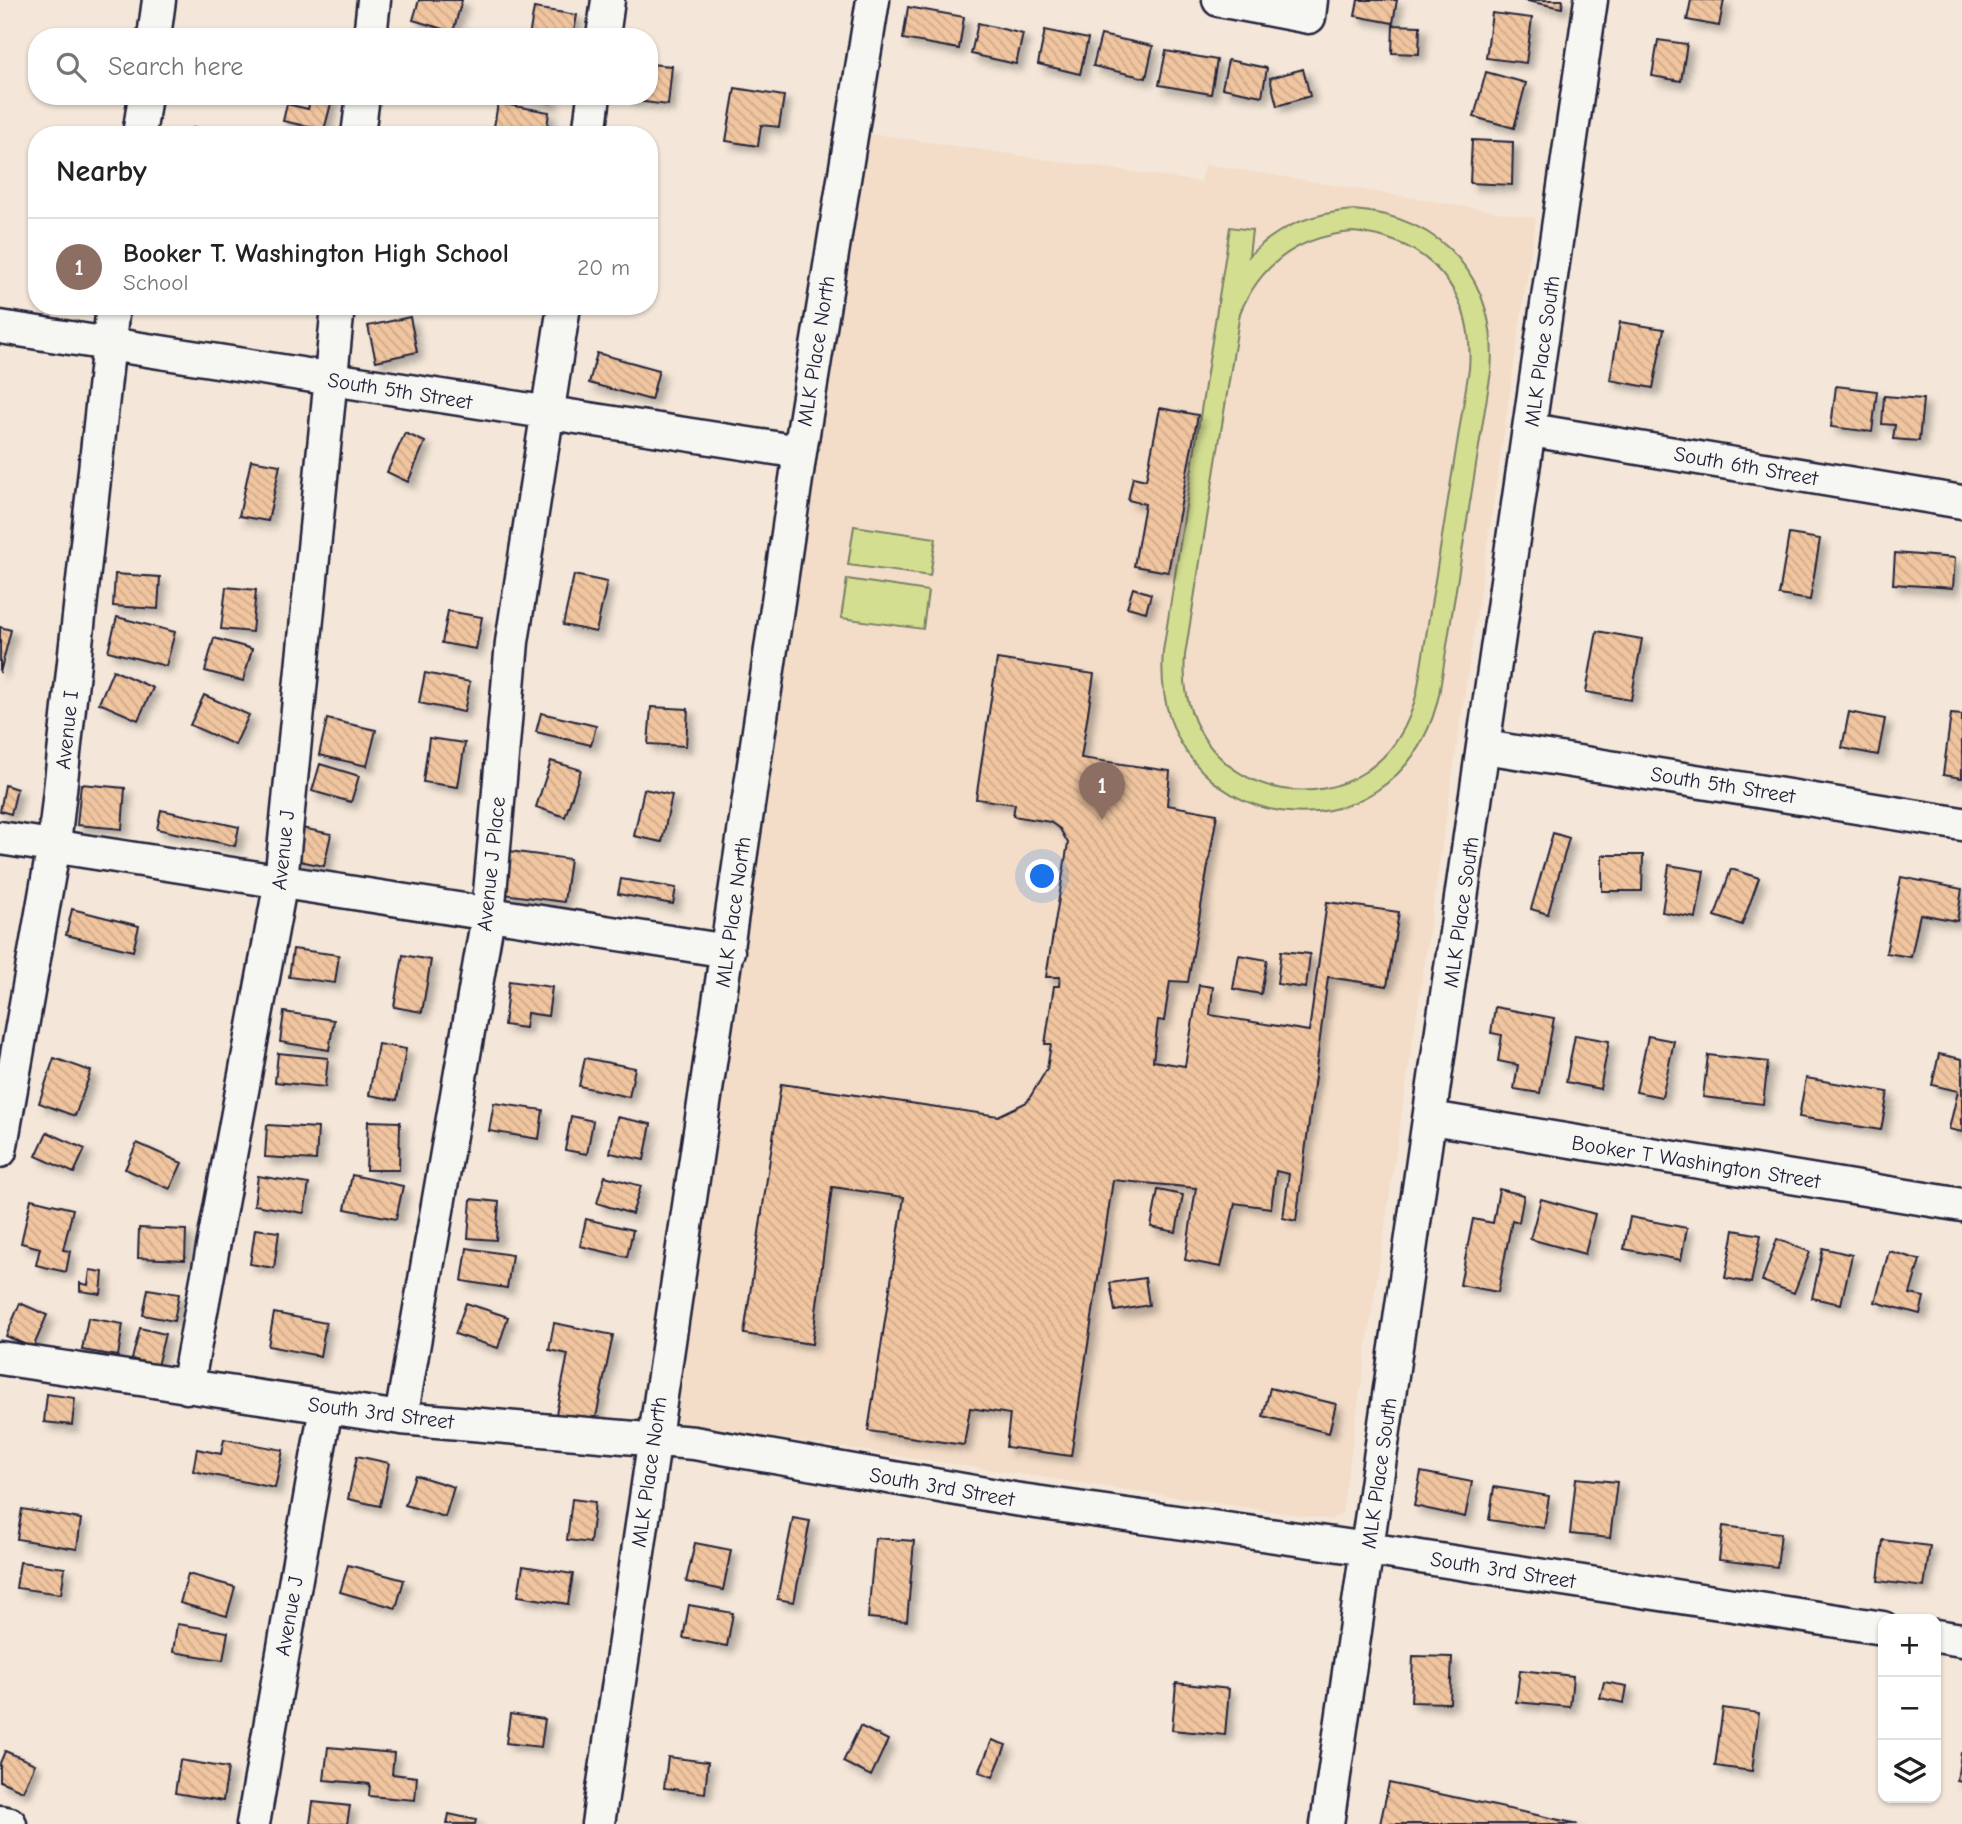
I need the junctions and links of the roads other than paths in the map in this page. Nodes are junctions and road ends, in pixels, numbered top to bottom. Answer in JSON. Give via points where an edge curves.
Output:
{"nodes":[{"id":1,"x":159,"y":0,"type":"edge"},
{"id":2,"x":374,"y":0,"type":"edge"},
{"id":3,"x":608,"y":0,"type":"edge"},
{"id":4,"x":873,"y":0,"type":"edge"},
{"id":5,"x":1219,"y":0,"type":"edge"},
{"id":6,"x":1591,"y":0,"type":"edge"},
{"id":7,"x":1310,"y":9,"type":"edge"},
{"id":8,"x":155,"y":28,"type":"edge"},
{"id":9,"x":371,"y":28,"type":"edge"},
{"id":10,"x":604,"y":28,"type":"edge"},
{"id":11,"x":144,"y":105,"type":"edge"},
{"id":12,"x":362,"y":105,"type":"edge"},
{"id":13,"x":593,"y":105,"type":"edge"},
{"id":14,"x":140,"y":126,"type":"edge"},
{"id":15,"x":359,"y":126,"type":"edge"},
{"id":16,"x":590,"y":126,"type":"edge"},
{"id":17,"x":113,"y":315,"type":"edge"},
{"id":18,"x":337,"y":315,"type":"edge"},
{"id":19,"x":563,"y":315,"type":"edge"},
{"id":20,"x":0,"y":327,"type":"edge"},
{"id":21,"x":108,"y":343,"type":"junction"},
{"id":22,"x":329,"y":380,"type":"junction"},
{"id":23,"x":548,"y":415,"type":"junction"},
{"id":24,"x":1531,"y":430,"type":"junction"},
{"id":25,"x":800,"y":452,"type":"junction"},
{"id":26,"x":1962,"y":502,"type":"edge"},
{"id":27,"x":1485,"y":747,"type":"junction"},
{"id":28,"x":1962,"y":824,"type":"edge"},
{"id":29,"x":0,"y":838,"type":"edge"},
{"id":30,"x":54,"y":845,"type":"junction"},
{"id":31,"x":281,"y":881,"type":"junction"},
{"id":32,"x":488,"y":916,"type":"junction"},
{"id":33,"x":728,"y":951,"type":"junction"},
{"id":34,"x":1431,"y":1118,"type":"junction"},
{"id":35,"x":0,"y":1151,"type":"edge"},
{"id":36,"x":1962,"y":1205,"type":"edge"},
{"id":37,"x":1,"y":1363,"type":"edge"},
{"id":38,"x":187,"y":1387,"type":"junction"},
{"id":39,"x":326,"y":1407,"type":"junction"},
{"id":40,"x":401,"y":1418,"type":"junction"},
{"id":41,"x":654,"y":1442,"type":"junction"},
{"id":42,"x":1368,"y":1549,"type":"junction"},
{"id":43,"x":1878,"y":1627,"type":"edge"},
{"id":44,"x":1941,"y":1637,"type":"edge"},
{"id":45,"x":1962,"y":1640,"type":"edge"},
{"id":46,"x":0,"y":1822,"type":"edge"},
{"id":47,"x":10,"y":1824,"type":"edge"},
{"id":48,"x":253,"y":1824,"type":"edge"},
{"id":49,"x":597,"y":1824,"type":"edge"},
{"id":50,"x":1327,"y":1824,"type":"edge"}],
"edges":[{"from":1,"to":8,"type":"street"},
{"from":2,"to":9,"type":"street"},
{"from":3,"to":10,"type":"street"},
{"from":4,"to":25,"type":"street","name":"MLK Place North"},
{"from":5,"to":7,"type":"street"},
{"from":6,"to":24,"type":"street","name":"MLK Place South"},
{"from":11,"to":14,"type":"street"},
{"from":12,"to":15,"type":"street"},
{"from":13,"to":16,"type":"street"},
{"from":17,"to":21,"type":"street","name":"Avenue I"},
{"from":18,"to":22,"type":"street","name":"Avenue J"},
{"from":19,"to":23,"type":"street","name":"Avenue J Place"},
{"from":20,"to":21,"type":"street","name":"South 5th Street"},
{"from":21,"to":22,"type":"street","name":"South 5th Street"},
{"from":21,"to":30,"type":"street","name":"Avenue I"},
{"from":22,"to":23,"type":"street","name":"South 5th Street"},
{"from":22,"to":31,"type":"street","name":"Avenue J"},
{"from":23,"to":25,"type":"street","name":"South 5th Street"},
{"from":23,"to":32,"type":"street","name":"Avenue J Place","via":[[512,642]]},
{"from":24,"to":26,"type":"street","name":"South 6th Street"},
{"from":24,"to":27,"type":"street","name":"MLK Place South"},
{"from":25,"to":33,"type":"street","name":"MLK Place North"},
{"from":27,"to":28,"type":"street","name":"South 5th Street"},
{"from":27,"to":34,"type":"street","name":"MLK Place South"},
{"from":29,"to":30,"type":"street"},
{"from":30,"to":31,"type":"street"},
{"from":30,"to":35,"type":"street","name":"Avenue I"},
{"from":31,"to":32,"type":"street"},
{"from":31,"to":38,"type":"street","name":"Avenue J"},
{"from":32,"to":33,"type":"street"},
{"from":32,"to":40,"type":"street","name":"Avenue J Place"},
{"from":33,"to":41,"type":"street","name":"MLK Place North"},
{"from":34,"to":36,"type":"street","name":"Booker T Washington Street"},
{"from":34,"to":42,"type":"street","name":"MLK Place South"},
{"from":37,"to":38,"type":"street","name":"South 3rd Street"},
{"from":38,"to":39,"type":"street","name":"South 3rd Street"},
{"from":39,"to":40,"type":"street","name":"South 3rd Street"},
{"from":39,"to":48,"type":"street","name":"Avenue J"},
{"from":40,"to":41,"type":"street","name":"South 3rd Street"},
{"from":41,"to":42,"type":"street","name":"South 3rd Street","via":[[694,1443],[1014,1499]]},
{"from":41,"to":49,"type":"street","name":"MLK Place North"},
{"from":42,"to":43,"type":"street","name":"South 3rd Street"},
{"from":42,"to":50,"type":"street","name":"MLK Place South"},
{"from":44,"to":45,"type":"street"},
{"from":46,"to":47,"type":"street"}]}
